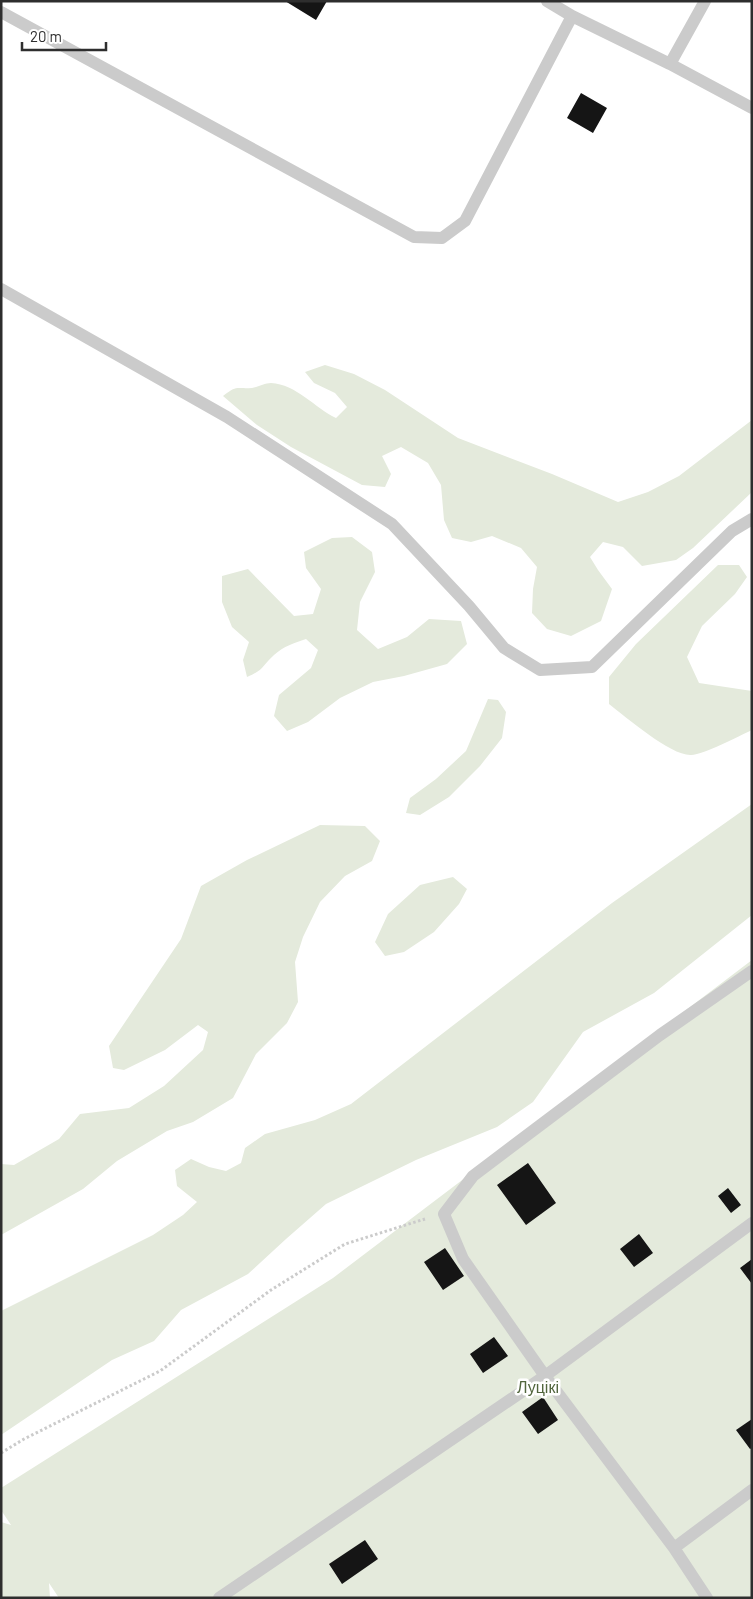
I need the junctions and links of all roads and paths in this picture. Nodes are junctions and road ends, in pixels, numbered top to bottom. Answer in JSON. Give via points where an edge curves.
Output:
{"nodes":[{"id":1,"x":547,"y":1,"type":"edge"},
{"id":2,"x":705,"y":1,"type":"edge"},
{"id":3,"x":1,"y":12,"type":"edge"},
{"id":4,"x":572,"y":16,"type":"junction"},
{"id":5,"x":670,"y":64,"type":"junction"},
{"id":6,"x":752,"y":108,"type":"edge"},
{"id":7,"x":1,"y":289,"type":"edge"},
{"id":8,"x":752,"y":519,"type":"edge"},
{"id":9,"x":752,"y":971,"type":"edge"},
{"id":10,"x":444,"y":1214,"type":"junction"},
{"id":11,"x":752,"y":1223,"type":"edge"},
{"id":12,"x":545,"y":1376,"type":"junction"},
{"id":13,"x":1,"y":1453,"type":"edge"},
{"id":14,"x":752,"y":1490,"type":"edge"},
{"id":15,"x":674,"y":1548,"type":"junction"},
{"id":16,"x":219,"y":1598,"type":"edge"},
{"id":17,"x":707,"y":1598,"type":"edge"}],
"edges":[{"from":1,"to":4,"type":"lane"},
{"from":2,"to":5,"type":"lane"},
{"from":3,"to":4,"type":"lane","via":[[414,237],[442,238],[465,220]]},
{"from":4,"to":5,"type":"lane"},
{"from":5,"to":6,"type":"lane"},
{"from":7,"to":8,"type":"lane","via":[[228,417],[392,524],[504,648],[540,670],[592,667],[732,531]]},
{"from":9,"to":10,"type":"lane","via":[[660,1035],[473,1176]]},
{"from":10,"to":12,"type":"lane","via":[[463,1259]]},
{"from":10,"to":13,"type":"path","via":[[345,1244],[271,1290],[160,1371]]},
{"from":11,"to":12,"type":"lane"},
{"from":12,"to":15,"type":"lane"},
{"from":12,"to":16,"type":"lane"},
{"from":14,"to":15,"type":"lane"},
{"from":15,"to":17,"type":"lane"}]}
